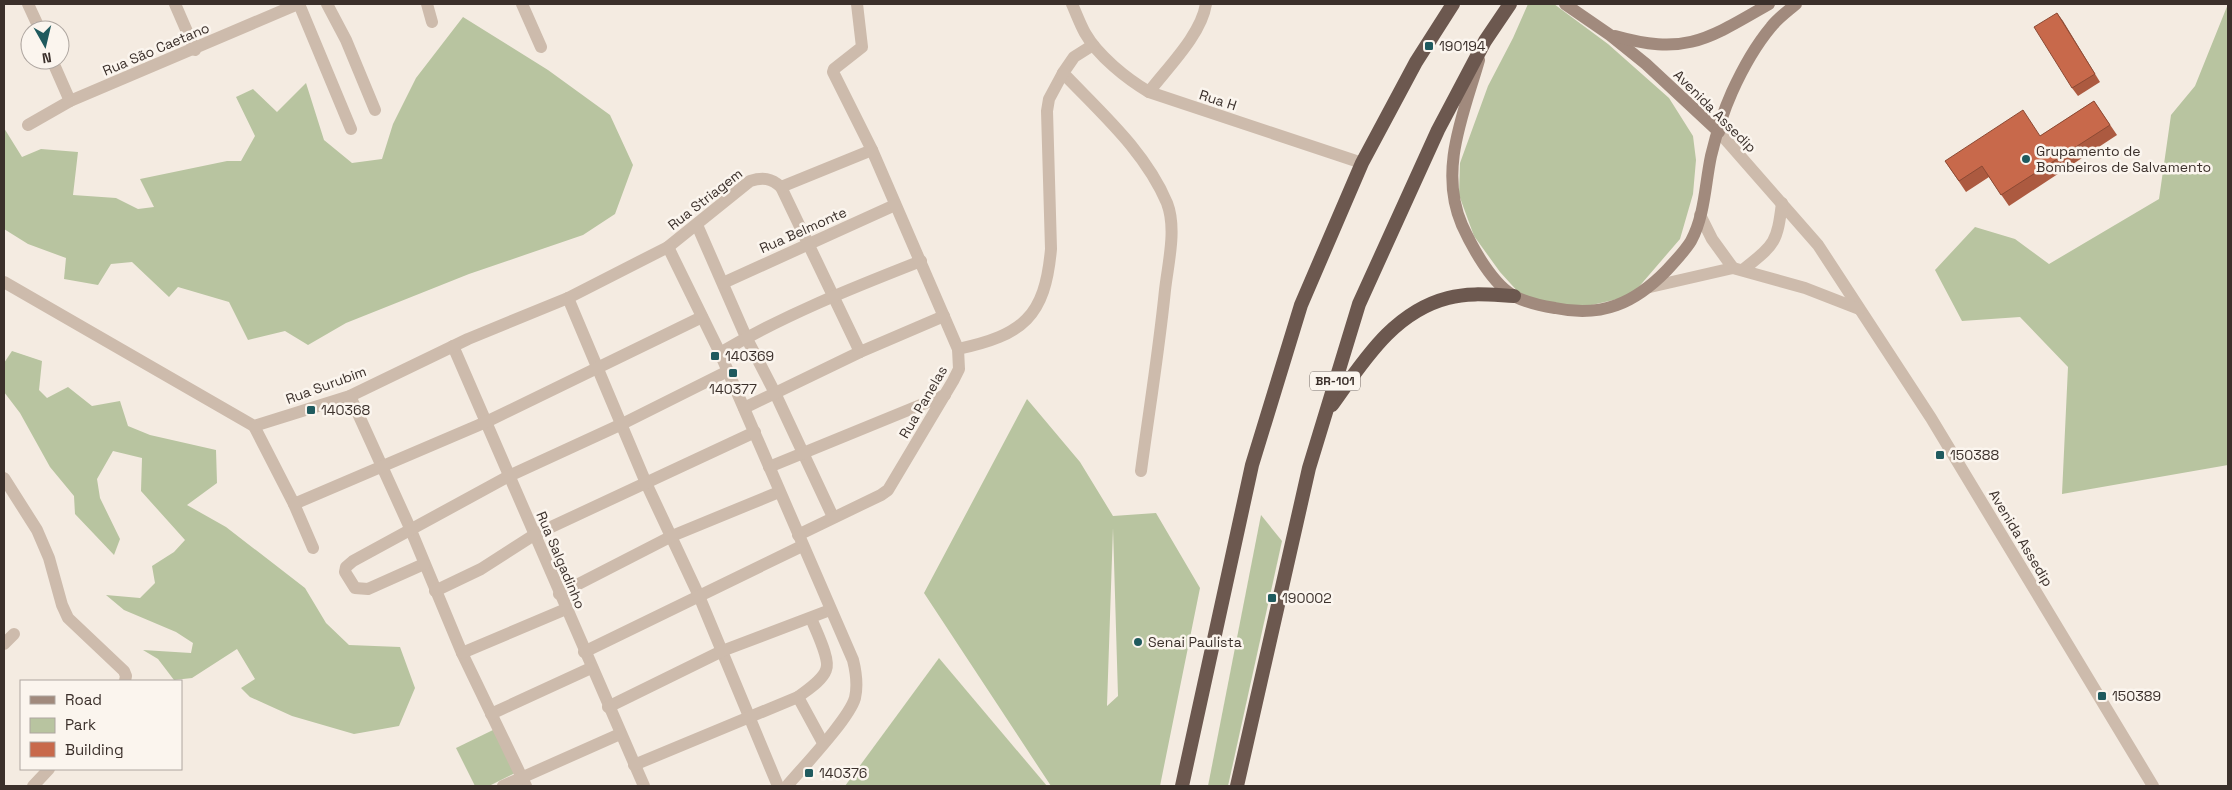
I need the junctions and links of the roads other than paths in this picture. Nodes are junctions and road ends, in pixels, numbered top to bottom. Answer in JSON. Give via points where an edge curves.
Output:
{"nodes":[{"id":1,"x":28,"y":4,"type":"edge"},
{"id":2,"x":175,"y":4,"type":"edge"},
{"id":3,"x":299,"y":4,"type":"edge"},
{"id":4,"x":327,"y":4,"type":"edge"},
{"id":5,"x":427,"y":4,"type":"edge"},
{"id":6,"x":522,"y":4,"type":"edge"},
{"id":7,"x":856,"y":4,"type":"edge"},
{"id":8,"x":1072,"y":4,"type":"edge"},
{"id":9,"x":1206,"y":4,"type":"edge"},
{"id":10,"x":1453,"y":4,"type":"edge"},
{"id":11,"x":1510,"y":4,"type":"edge"},
{"id":12,"x":1565,"y":4,"type":"edge"},
{"id":13,"x":1769,"y":4,"type":"edge"},
{"id":14,"x":1796,"y":4,"type":"edge"},
{"id":15,"x":35,"y":20,"type":"edge"},
{"id":16,"x":432,"y":22,"type":"dead end"},
{"id":17,"x":1610,"y":35,"type":"junction"},
{"id":18,"x":1485,"y":41,"type":"junction"},
{"id":19,"x":1093,"y":45,"type":"junction"},
{"id":20,"x":541,"y":47,"type":"dead end"},
{"id":21,"x":195,"y":50,"type":"junction"},
{"id":22,"x":56,"y":70,"type":"edge"},
{"id":23,"x":1063,"y":73,"type":"junction"},
{"id":24,"x":1149,"y":92,"type":"junction"},
{"id":25,"x":70,"y":101,"type":"junction"},
{"id":26,"x":375,"y":110,"type":"dead end"},
{"id":27,"x":28,"y":125,"type":"dead end"},
{"id":28,"x":351,"y":129,"type":"dead end"},
{"id":29,"x":1719,"y":132,"type":"junction"},
{"id":30,"x":872,"y":150,"type":"junction"},
{"id":31,"x":1362,"y":163,"type":"junction"},
{"id":32,"x":781,"y":187,"type":"junction"},
{"id":33,"x":1782,"y":203,"type":"junction"},
{"id":34,"x":896,"y":205,"type":"junction"},
{"id":35,"x":1700,"y":215,"type":"junction"},
{"id":36,"x":697,"y":225,"type":"junction"},
{"id":37,"x":807,"y":243,"type":"junction"},
{"id":38,"x":668,"y":248,"type":"junction"},
{"id":39,"x":920,"y":261,"type":"junction"},
{"id":40,"x":1739,"y":269,"type":"junction"},
{"id":41,"x":4,"y":282,"type":"edge"},
{"id":42,"x":723,"y":283,"type":"junction"},
{"id":43,"x":1650,"y":287,"type":"junction"},
{"id":44,"x":832,"y":296,"type":"junction"},
{"id":45,"x":1514,"y":296,"type":"junction"},
{"id":46,"x":568,"y":298,"type":"junction"},
{"id":47,"x":1859,"y":309,"type":"junction"},
{"id":48,"x":944,"y":316,"type":"junction"},
{"id":49,"x":702,"y":317,"type":"junction"},
{"id":50,"x":746,"y":337,"type":"junction"},
{"id":51,"x":453,"y":346,"type":"junction"},
{"id":52,"x":958,"y":349,"type":"junction"},
{"id":53,"x":720,"y":352,"type":"junction"},
{"id":54,"x":860,"y":352,"type":"junction"},
{"id":55,"x":597,"y":366,"type":"junction"},
{"id":56,"x":728,"y":371,"type":"junction"},
{"id":57,"x":775,"y":393,"type":"junction"},
{"id":58,"x":945,"y":395,"type":"junction"},
{"id":59,"x":350,"y":396,"type":"junction"},
{"id":60,"x":744,"y":408,"type":"junction"},
{"id":61,"x":1324,"y":416,"type":"junction"},
{"id":62,"x":486,"y":422,"type":"junction"},
{"id":63,"x":622,"y":424,"type":"junction"},
{"id":64,"x":254,"y":426,"type":"junction"},
{"id":65,"x":755,"y":432,"type":"junction"},
{"id":66,"x":802,"y":452,"type":"junction"},
{"id":67,"x":383,"y":467,"type":"junction"},
{"id":68,"x":769,"y":467,"type":"junction"},
{"id":69,"x":1141,"y":471,"type":"dead end"},
{"id":70,"x":509,"y":476,"type":"junction"},
{"id":71,"x":4,"y":478,"type":"edge"},
{"id":72,"x":646,"y":483,"type":"junction"},
{"id":73,"x":779,"y":492,"type":"junction"},
{"id":74,"x":294,"y":504,"type":"junction"},
{"id":75,"x":832,"y":517,"type":"junction"},
{"id":76,"x":410,"y":528,"type":"junction"},
{"id":77,"x":534,"y":535,"type":"junction"},
{"id":78,"x":672,"y":536,"type":"junction"},
{"id":79,"x":800,"y":540,"type":"junction"},
{"id":80,"x":313,"y":548,"type":"dead end"},
{"id":81,"x":424,"y":564,"type":"junction"},
{"id":82,"x":435,"y":591,"type":"junction"},
{"id":83,"x":559,"y":594,"type":"junction"},
{"id":84,"x":699,"y":596,"type":"junction"},
{"id":85,"x":566,"y":609,"type":"junction"},
{"id":86,"x":830,"y":610,"type":"junction"},
{"id":87,"x":811,"y":618,"type":"junction"},
{"id":88,"x":14,"y":634,"type":"dead end"},
{"id":89,"x":4,"y":644,"type":"edge"},
{"id":90,"x":584,"y":652,"type":"junction"},
{"id":91,"x":722,"y":652,"type":"junction"},
{"id":92,"x":462,"y":653,"type":"junction"},
{"id":93,"x":591,"y":668,"type":"junction"},
{"id":94,"x":126,"y":679,"type":"edge"},
{"id":95,"x":798,"y":697,"type":"junction"},
{"id":96,"x":608,"y":707,"type":"junction"},
{"id":97,"x":491,"y":714,"type":"junction"},
{"id":98,"x":749,"y":716,"type":"junction"},
{"id":99,"x":620,"y":734,"type":"junction"},
{"id":100,"x":823,"y":743,"type":"junction"},
{"id":101,"x":634,"y":765,"type":"junction"},
{"id":102,"x":48,"y":770,"type":"edge"},
{"id":103,"x":524,"y":782,"type":"edge"},
{"id":104,"x":33,"y":786,"type":"edge"},
{"id":105,"x":503,"y":786,"type":"edge"},
{"id":106,"x":644,"y":786,"type":"edge"},
{"id":107,"x":778,"y":786,"type":"edge"},
{"id":108,"x":787,"y":786,"type":"edge"},
{"id":109,"x":1182,"y":786,"type":"edge"},
{"id":110,"x":1237,"y":786,"type":"edge"},
{"id":111,"x":2153,"y":786,"type":"edge"}],
"edges":[{"from":1,"to":15,"type":"street"},
{"from":2,"to":21,"type":"street"},
{"from":3,"to":21,"type":"street","name":"Rua São Caetano"},
{"from":3,"to":28,"type":"street"},
{"from":4,"to":26,"type":"street"},
{"from":5,"to":16,"type":"street"},
{"from":6,"to":20,"type":"street"},
{"from":7,"to":30,"type":"street","name":"Rua Panelas","via":[[863,45],[833,72]]},
{"from":8,"to":19,"type":"street","name":"Rua H"},
{"from":9,"to":24,"type":"street","via":[[1195,32]]},
{"from":10,"to":31,"type":"highway","via":[[1416,62]]},
{"from":11,"to":18,"type":"highway","number":"BR-101"},
{"from":12,"to":17,"type":"main road","name":"Avenida Assedip"},
{"from":13,"to":17,"type":"main road","via":[[1728,27],[1685,45],[1643,44]]},
{"from":14,"to":29,"type":"main road","via":[[1771,27],[1745,67],[1732,92]]},
{"from":17,"to":29,"type":"main road","name":"Avenida Assedip"},
{"from":18,"to":45,"type":"main road","via":[[1457,131],[1452,162],[1454,192],[1461,222],[1474,250],[1492,275]]},
{"from":18,"to":61,"type":"highway","number":"BR-101","via":[[1412,184],[1359,304]]},
{"from":19,"to":23,"type":"street","via":[[1074,57]]},
{"from":19,"to":24,"type":"street","name":"Rua H","via":[[1130,81]]},
{"from":21,"to":25,"type":"street","name":"Rua São Caetano"},
{"from":22,"to":25,"type":"street"},
{"from":23,"to":52,"type":"street","via":[[1049,98],[1047,111],[1051,249],[1044,295],[1023,324],[990,340]]},
{"from":23,"to":69,"type":"street","via":[[1126,138],[1146,164],[1171,216],[1170,252]]},
{"from":24,"to":31,"type":"street","name":"Rua H"},
{"from":25,"to":27,"type":"street","name":"Rua São Caetano"},
{"from":29,"to":33,"type":"street","name":"Avenida Assedip"},
{"from":29,"to":35,"type":"main road"},
{"from":30,"to":32,"type":"street"},
{"from":30,"to":34,"type":"street","name":"Rua Panelas"},
{"from":31,"to":109,"type":"highway","via":[[1301,305],[1265,420],[1252,465]]},
{"from":32,"to":36,"type":"street","name":"Rua Striagem","via":[[761,177],[750,181]]},
{"from":32,"to":37,"type":"street"},
{"from":33,"to":40,"type":"street","via":[[1775,240],[1770,248]]},
{"from":33,"to":47,"type":"street","name":"Avenida Assedip","via":[[1818,245]]},
{"from":34,"to":37,"type":"street","name":"Rua Belmonte"},
{"from":34,"to":39,"type":"street","name":"Rua Panelas"},
{"from":35,"to":40,"type":"street","via":[[1712,239]]},
{"from":35,"to":43,"type":"main road","via":[[1691,240],[1676,261]]},
{"from":36,"to":38,"type":"street","name":"Rua Striagem"},
{"from":36,"to":42,"type":"street"},
{"from":37,"to":42,"type":"street","name":"Rua Belmonte"},
{"from":37,"to":44,"type":"street"},
{"from":38,"to":46,"type":"street","name":"Rua Surubim"},
{"from":38,"to":49,"type":"street"},
{"from":39,"to":44,"type":"street"},
{"from":39,"to":48,"type":"street","name":"Rua Panelas"},
{"from":40,"to":43,"type":"street"},
{"from":40,"to":47,"type":"street","via":[[1805,288]]},
{"from":41,"to":64,"type":"street"},
{"from":42,"to":50,"type":"street"},
{"from":43,"to":45,"type":"main road","via":[[1620,305],[1587,311],[1571,312],[1541,306]]},
{"from":44,"to":50,"type":"street"},
{"from":44,"to":54,"type":"street"},
{"from":45,"to":61,"type":"highway","via":[[1478,294],[1448,298],[1407,316],[1366,356]]},
{"from":46,"to":51,"type":"street","name":"Rua Surubim"},
{"from":46,"to":55,"type":"street"},
{"from":47,"to":111,"type":"street","name":"Avenida Assedip","via":[[1931,418]]},
{"from":48,"to":52,"type":"street","name":"Rua Panelas"},
{"from":48,"to":54,"type":"street"},
{"from":49,"to":53,"type":"street"},
{"from":49,"to":55,"type":"street"},
{"from":50,"to":53,"type":"street"},
{"from":50,"to":57,"type":"street"},
{"from":51,"to":59,"type":"street","name":"Rua Surubim"},
{"from":51,"to":62,"type":"street","name":"Rua Salgadinho"},
{"from":52,"to":58,"type":"street","name":"Rua Panelas","via":[[959,369]]},
{"from":53,"to":56,"type":"street"},
{"from":54,"to":57,"type":"street"},
{"from":55,"to":62,"type":"street"},
{"from":55,"to":63,"type":"street"},
{"from":56,"to":60,"type":"street"},
{"from":56,"to":63,"type":"street"},
{"from":57,"to":60,"type":"street"},
{"from":57,"to":66,"type":"street"},
{"from":58,"to":66,"type":"street"},
{"from":58,"to":75,"type":"street","name":"Rua Panelas","via":[[888,490]]},
{"from":59,"to":64,"type":"street","name":"Rua Surubim"},
{"from":59,"to":67,"type":"street"},
{"from":60,"to":65,"type":"street"},
{"from":61,"to":110,"type":"highway","number":"BR-101"},
{"from":62,"to":67,"type":"street"},
{"from":62,"to":70,"type":"street","name":"Rua Salgadinho"},
{"from":63,"to":70,"type":"street"},
{"from":63,"to":72,"type":"street"},
{"from":64,"to":74,"type":"street"},
{"from":65,"to":68,"type":"street"},
{"from":65,"to":72,"type":"street"},
{"from":66,"to":68,"type":"street"},
{"from":66,"to":75,"type":"street"},
{"from":67,"to":74,"type":"street"},
{"from":67,"to":76,"type":"street"},
{"from":68,"to":73,"type":"street"},
{"from":70,"to":76,"type":"street"},
{"from":70,"to":77,"type":"street","name":"Rua Salgadinho"},
{"from":71,"to":94,"type":"street","via":[[37,530],[68,618],[124,671]]},
{"from":72,"to":77,"type":"street"},
{"from":72,"to":78,"type":"street"},
{"from":73,"to":78,"type":"street"},
{"from":73,"to":79,"type":"street"},
{"from":74,"to":80,"type":"street"},
{"from":75,"to":79,"type":"street","name":"Rua Panelas"},
{"from":76,"to":81,"type":"street"},
{"from":76,"to":81,"type":"street","via":[[353,561],[346,567],[346,575],[355,588],[368,588]]},
{"from":77,"to":82,"type":"street","via":[[481,568]]},
{"from":77,"to":83,"type":"street","name":"Rua Salgadinho"},
{"from":78,"to":83,"type":"street"},
{"from":78,"to":84,"type":"street"},
{"from":79,"to":84,"type":"street","name":"Rua Panelas"},
{"from":79,"to":86,"type":"street"},
{"from":81,"to":82,"type":"street"},
{"from":82,"to":92,"type":"street"},
{"from":83,"to":85,"type":"street","name":"Rua Salgadinho"},
{"from":84,"to":90,"type":"street","name":"Rua Panelas"},
{"from":84,"to":91,"type":"street"},
{"from":85,"to":90,"type":"street","name":"Rua Salgadinho"},
{"from":85,"to":92,"type":"street"},
{"from":86,"to":87,"type":"street"},
{"from":86,"to":100,"type":"street","via":[[857,673],[855,698],[847,714]]},
{"from":87,"to":91,"type":"street"},
{"from":87,"to":95,"type":"street","via":[[827,666],[820,678]]},
{"from":88,"to":89,"type":"street"},
{"from":90,"to":93,"type":"street","name":"Rua Salgadinho"},
{"from":91,"to":96,"type":"street"},
{"from":91,"to":98,"type":"street"},
{"from":92,"to":97,"type":"street"},
{"from":93,"to":96,"type":"street","name":"Rua Salgadinho"},
{"from":93,"to":97,"type":"street"},
{"from":95,"to":98,"type":"street"},
{"from":95,"to":100,"type":"street"},
{"from":96,"to":99,"type":"street","name":"Rua Salgadinho"},
{"from":97,"to":103,"type":"street"},
{"from":98,"to":101,"type":"street"},
{"from":98,"to":107,"type":"street"},
{"from":99,"to":101,"type":"street","name":"Rua Salgadinho"},
{"from":99,"to":103,"type":"street"},
{"from":100,"to":108,"type":"street"},
{"from":101,"to":106,"type":"street","name":"Rua Salgadinho"},
{"from":102,"to":104,"type":"street"},
{"from":103,"to":105,"type":"street"}]}
